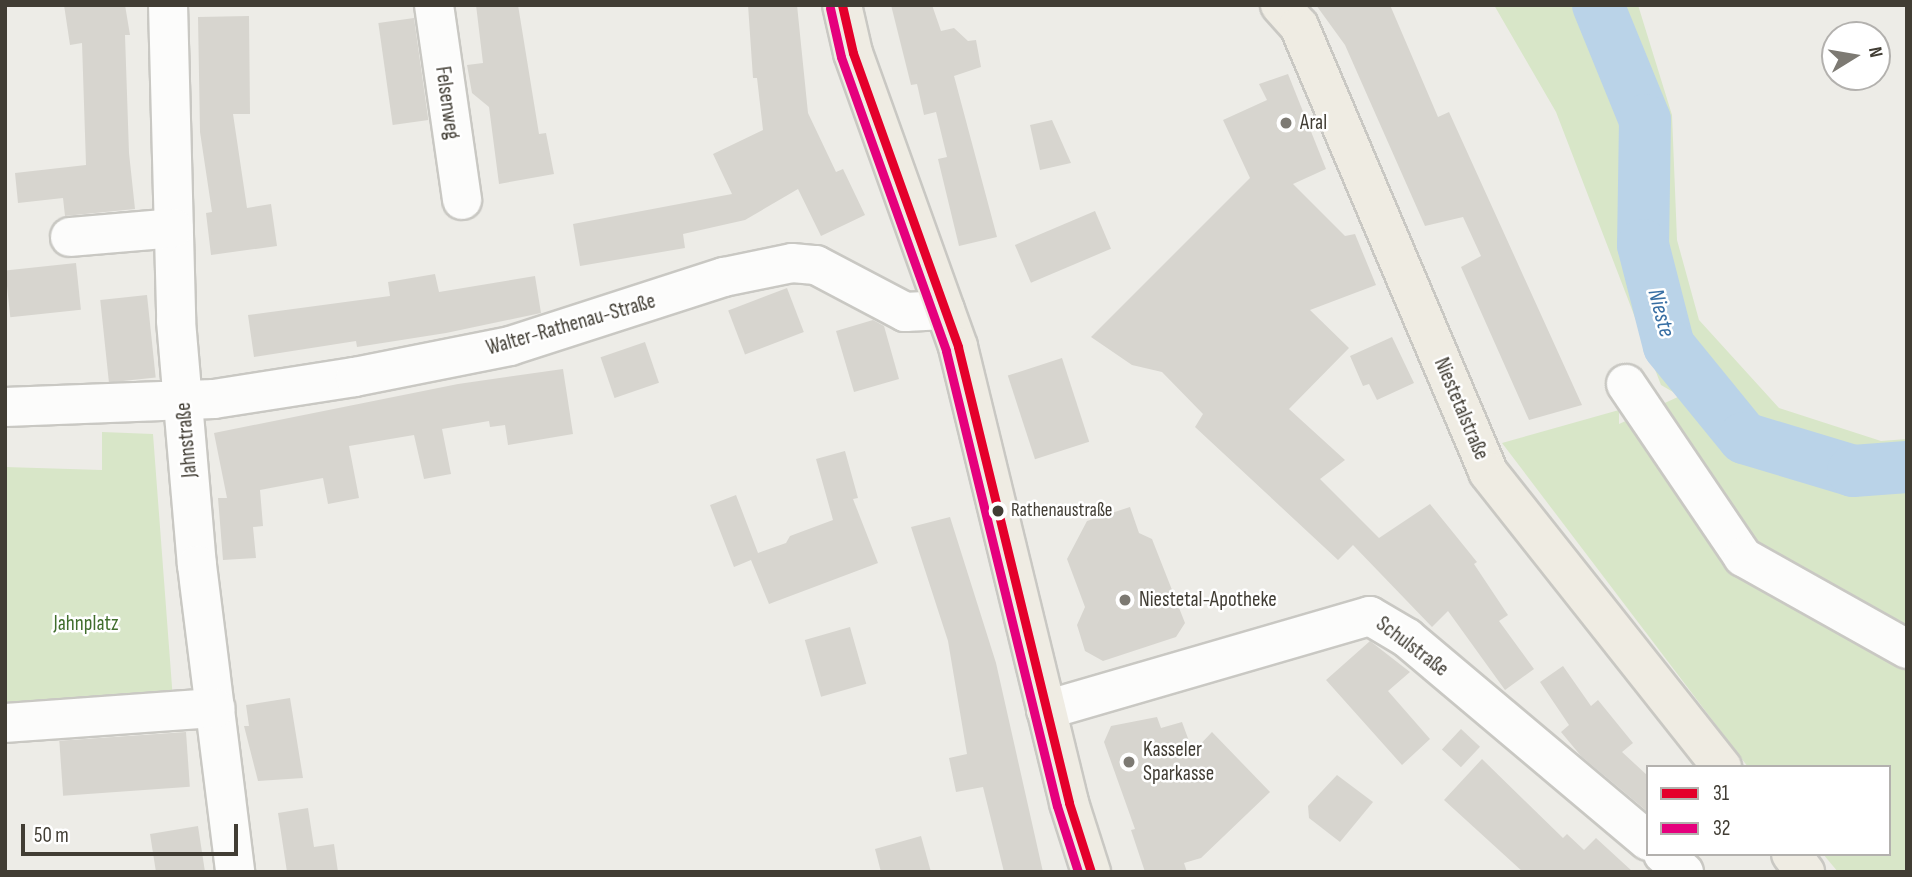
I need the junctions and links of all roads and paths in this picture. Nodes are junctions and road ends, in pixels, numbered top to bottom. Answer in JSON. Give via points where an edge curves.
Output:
{"nodes":[{"id":1,"x":169,"y":5,"type":"edge"},
{"id":2,"x":434,"y":5,"type":"edge"},
{"id":3,"x":842,"y":5,"type":"edge"},
{"id":4,"x":1280,"y":5,"type":"edge"},
{"id":5,"x":462,"y":200,"type":"dead end"},
{"id":6,"x":174,"y":228,"type":"junction"},
{"id":7,"x":70,"y":237,"type":"dead end"},
{"id":8,"x":945,"y":310,"type":"junction"},
{"id":9,"x":1626,"y":384,"type":"dead end"},
{"id":10,"x":184,"y":397,"type":"junction"},
{"id":11,"x":5,"y":407,"type":"edge"},
{"id":12,"x":1907,"y":649,"type":"edge"},
{"id":13,"x":215,"y":708,"type":"junction"},
{"id":14,"x":1046,"y":710,"type":"junction"},
{"id":15,"x":5,"y":723,"type":"edge"},
{"id":16,"x":1720,"y":765,"type":"edge"},
{"id":17,"x":1646,"y":839,"type":"edge"},
{"id":18,"x":1665,"y":856,"type":"edge"},
{"id":19,"x":1793,"y":856,"type":"edge"},
{"id":20,"x":235,"y":872,"type":"edge"},
{"id":21,"x":1091,"y":872,"type":"edge"},
{"id":22,"x":1684,"y":872,"type":"edge"},
{"id":23,"x":1805,"y":872,"type":"edge"}],
"edges":[{"from":1,"to":6,"type":"street","name":"Jahnstraße"},
{"from":2,"to":5,"type":"street","name":"Felsenweg"},
{"from":3,"to":8,"type":"main road","via":[[853,53]]},
{"from":4,"to":16,"type":"main road","name":"Niestetalstraße","via":[[1299,26],[1488,472]]},
{"from":6,"to":7,"type":"street"},
{"from":6,"to":10,"type":"street","name":"Jahnstraße"},
{"from":8,"to":10,"type":"street","name":"Walter-Rathenau-Straße","via":[[905,312],[816,265],[792,263],[724,277],[510,346],[355,377],[214,399]]},
{"from":8,"to":14,"type":"main road","via":[[1004,524]]},
{"from":9,"to":12,"type":"street","via":[[1743,557]]},
{"from":10,"to":11,"type":"street"},
{"from":10,"to":13,"type":"street","name":"Jahnstraße"},
{"from":13,"to":15,"type":"street"},
{"from":13,"to":20,"type":"street","name":"Jahnstraße"},
{"from":14,"to":17,"type":"street","name":"Schulstraße","via":[[1370,615],[1407,638]]},
{"from":14,"to":21,"type":"main road"},
{"from":18,"to":22,"type":"street"},
{"from":19,"to":23,"type":"main road"}]}
